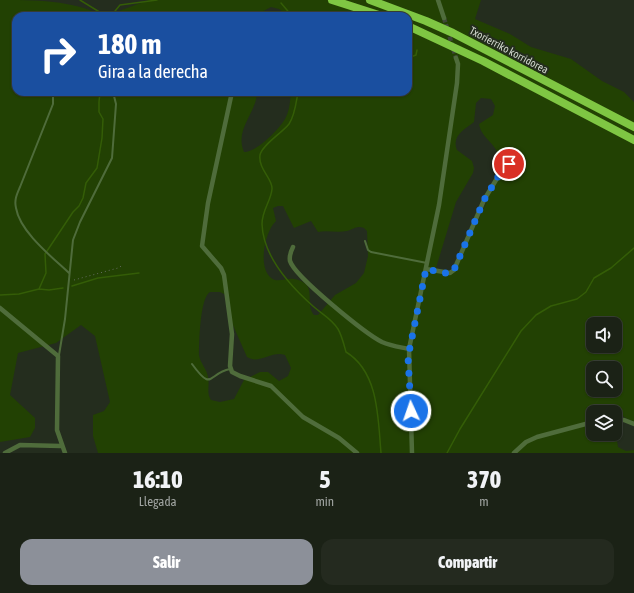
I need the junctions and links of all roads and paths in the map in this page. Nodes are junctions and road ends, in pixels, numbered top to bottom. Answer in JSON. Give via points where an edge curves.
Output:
{"nodes":[{"id":1,"x":332,"y":0,"type":"edge"},
{"id":2,"x":370,"y":0,"type":"edge"},
{"id":3,"x":438,"y":0,"type":"edge"},
{"id":4,"x":370,"y":12,"type":"edge"},
{"id":5,"x":402,"y":12,"type":"edge"},
{"id":6,"x":412,"y":16,"type":"edge"},
{"id":7,"x":444,"y":18,"type":"tunnel mouth"},
{"id":8,"x":412,"y":28,"type":"edge"},
{"id":9,"x":456,"y":58,"type":"tunnel mouth"},
{"id":10,"x":53,"y":96,"type":"edge"},
{"id":11,"x":114,"y":96,"type":"edge"},
{"id":12,"x":231,"y":96,"type":"edge"},
{"id":13,"x":634,"y":127,"type":"edge"},
{"id":14,"x":634,"y":140,"type":"edge"},
{"id":15,"x":509,"y":164,"type":"dead end"},
{"id":16,"x":365,"y":241,"type":"dead end"},
{"id":17,"x":293,"y":247,"type":"dead end"},
{"id":18,"x":427,"y":263,"type":"junction"},
{"id":19,"x":123,"y":265,"type":"dead end"},
{"id":20,"x":426,"y":269,"type":"junction"},
{"id":21,"x":69,"y":273,"type":"junction"},
{"id":22,"x":68,"y":280,"type":"junction"},
{"id":23,"x":0,"y":308,"type":"edge"},
{"id":24,"x":409,"y":349,"type":"junction"},
{"id":25,"x":58,"y":356,"type":"junction"},
{"id":26,"x":192,"y":364,"type":"dead end"},
{"id":27,"x":232,"y":369,"type":"junction"},
{"id":28,"x":622,"y":420,"type":"edge"},
{"id":29,"x":586,"y":424,"type":"edge"},
{"id":30,"x":634,"y":424,"type":"edge"},
{"id":31,"x":61,"y":446,"type":"junction"},
{"id":32,"x":5,"y":453,"type":"edge"},
{"id":33,"x":65,"y":453,"type":"edge"},
{"id":34,"x":357,"y":453,"type":"edge"},
{"id":35,"x":412,"y":453,"type":"edge"},
{"id":36,"x":514,"y":453,"type":"edge"}],
"edges":[{"from":1,"to":4,"type":"highway"},
{"from":2,"to":5,"type":"highway","name":"Txorierriko korridorea"},
{"from":3,"to":7,"type":"street"},
{"from":6,"to":13,"type":"highway","name":"Txorierriko korridorea","via":[[453,33]]},
{"from":8,"to":14,"type":"highway","name":"Txorierriko korridorea","via":[[476,57]]},
{"from":9,"to":18,"type":"street","via":[[457,83],[439,205]]},
{"from":10,"to":21,"type":"lane","via":[[53,104],[15,200],[18,218],[29,233]]},
{"from":11,"to":21,"type":"lane","via":[[116,104],[112,158],[77,229]]},
{"from":12,"to":27,"type":"street","via":[[208,203],[202,246],[224,275],[232,334]]},
{"from":15,"to":20,"type":"street","via":[[505,165],[484,200],[454,270],[450,274]]},
{"from":16,"to":18,"type":"lane","via":[[371,252]]},
{"from":17,"to":24,"type":"street","via":[[290,260],[293,268],[307,283],[373,337],[393,346]]},
{"from":18,"to":20,"type":"street"},
{"from":19,"to":22,"type":"path","via":[[83,278]]},
{"from":20,"to":24,"type":"street"},
{"from":21,"to":22,"type":"lane"},
{"from":22,"to":25,"type":"lane","via":[[65,319]]},
{"from":23,"to":25,"type":"street"},
{"from":24,"to":35,"type":"street"},
{"from":25,"to":31,"type":"street","via":[[57,430]]},
{"from":26,"to":27,"type":"lane","via":[[204,379],[210,380]]},
{"from":27,"to":34,"type":"street","via":[[240,376],[270,386],[303,417],[339,438]]},
{"from":28,"to":30,"type":"street"},
{"from":29,"to":36,"type":"street","via":[[537,437],[526,442]]},
{"from":31,"to":32,"type":"street","via":[[20,445]]},
{"from":31,"to":33,"type":"street"}]}
